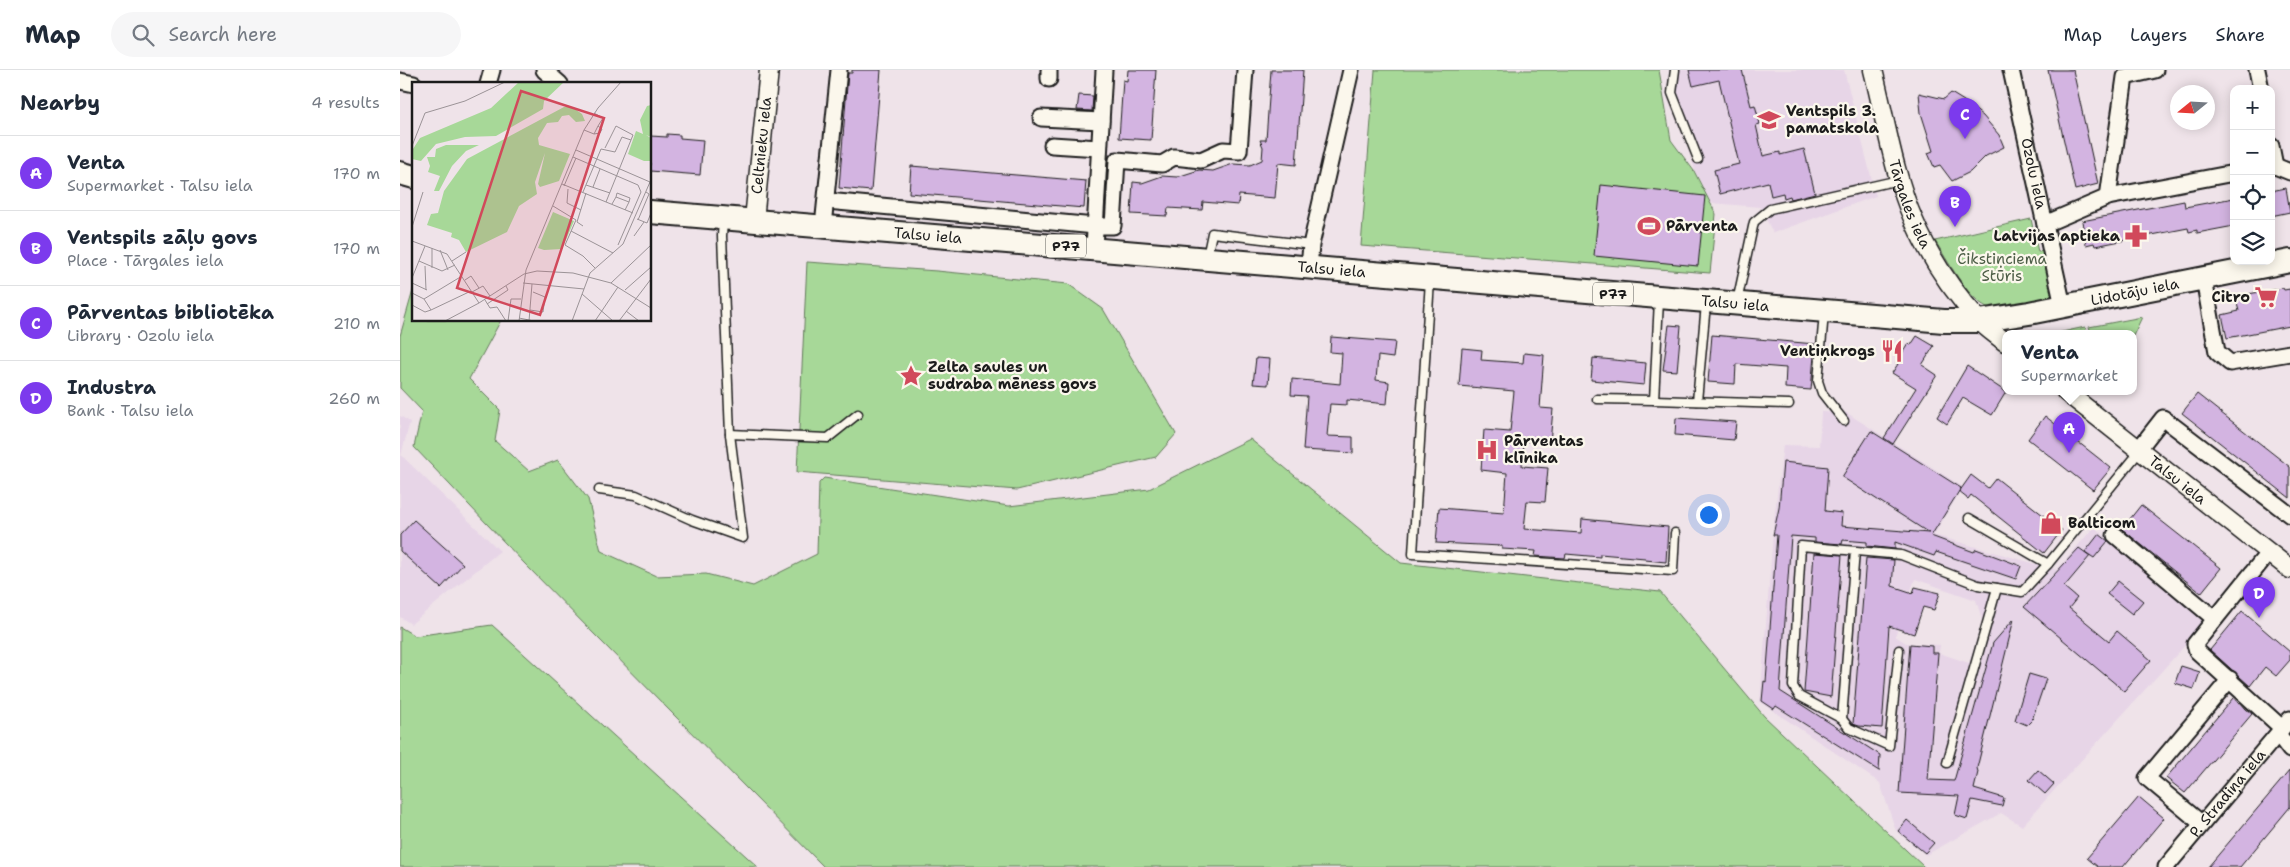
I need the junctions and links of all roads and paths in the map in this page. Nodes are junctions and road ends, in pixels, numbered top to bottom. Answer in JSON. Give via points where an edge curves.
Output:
{"nodes":[{"id":1,"x":544,"y":70,"type":"edge"},
{"id":2,"x":769,"y":70,"type":"edge"},
{"id":3,"x":839,"y":70,"type":"edge"},
{"id":4,"x":1104,"y":70,"type":"edge"},
{"id":5,"x":1245,"y":70,"type":"edge"},
{"id":6,"x":1351,"y":70,"type":"edge"},
{"id":7,"x":1674,"y":70,"type":"edge"},
{"id":8,"x":1873,"y":70,"type":"edge"},
{"id":9,"x":2011,"y":70,"type":"edge"},
{"id":10,"x":2155,"y":70,"type":"edge"},
{"id":11,"x":2257,"y":70,"type":"edge"},
{"id":12,"x":558,"y":82,"type":"edge"},
{"id":13,"x":2260,"y":85,"type":"edge"},
{"id":14,"x":1041,"y":118,"type":"dead end"},
{"id":15,"x":1101,"y":121,"type":"junction"},
{"id":16,"x":1052,"y":145,"type":"dead end"},
{"id":17,"x":1099,"y":153,"type":"junction"},
{"id":18,"x":1698,"y":159,"type":"dead end"},
{"id":19,"x":1116,"y":160,"type":"junction"},
{"id":20,"x":2275,"y":167,"type":"edge"},
{"id":21,"x":2290,"y":172,"type":"edge"},
{"id":22,"x":2230,"y":174,"type":"edge"},
{"id":23,"x":1900,"y":179,"type":"junction"},
{"id":24,"x":2108,"y":197,"type":"junction"},
{"id":25,"x":827,"y":201,"type":"junction"},
{"id":26,"x":651,"y":212,"type":"edge"},
{"id":27,"x":724,"y":218,"type":"junction"},
{"id":28,"x":754,"y":220,"type":"junction"},
{"id":29,"x":2045,"y":224,"type":"junction"},
{"id":30,"x":823,"y":226,"type":"junction"},
{"id":31,"x":1094,"y":237,"type":"junction"},
{"id":32,"x":1312,"y":244,"type":"junction"},
{"id":33,"x":1207,"y":259,"type":"junction"},
{"id":34,"x":2290,"y":261,"type":"edge"},
{"id":35,"x":1309,"y":267,"type":"junction"},
{"id":36,"x":1430,"y":278,"type":"junction"},
{"id":37,"x":2204,"y":279,"type":"junction"},
{"id":38,"x":1659,"y":298,"type":"junction"},
{"id":39,"x":1707,"y":302,"type":"junction"},
{"id":40,"x":1736,"y":304,"type":"junction"},
{"id":41,"x":2063,"y":306,"type":"junction"},
{"id":42,"x":1824,"y":311,"type":"junction"},
{"id":43,"x":1979,"y":321,"type":"junction"},
{"id":44,"x":2002,"y":340,"type":"edge"},
{"id":45,"x":2290,"y":353,"type":"edge"},
{"id":46,"x":2070,"y":395,"type":"edge"},
{"id":47,"x":1597,"y":399,"type":"dead end"},
{"id":48,"x":1654,"y":400,"type":"junction"},
{"id":49,"x":1697,"y":401,"type":"junction"},
{"id":50,"x":1789,"y":404,"type":"dead end"},
{"id":51,"x":858,"y":414,"type":"dead end"},
{"id":52,"x":1844,"y":421,"type":"dead end"},
{"id":53,"x":730,"y":434,"type":"junction"},
{"id":54,"x":2139,"y":451,"type":"junction"},
{"id":55,"x":600,"y":490,"type":"dead end"},
{"id":56,"x":2290,"y":514,"type":"edge"},
{"id":57,"x":1969,"y":518,"type":"dead end"},
{"id":58,"x":1675,"y":533,"type":"dead end"},
{"id":59,"x":2115,"y":535,"type":"dead end"},
{"id":60,"x":1855,"y":551,"type":"junction"},
{"id":61,"x":2269,"y":552,"type":"junction"},
{"id":62,"x":2048,"y":564,"type":"junction"},
{"id":63,"x":2290,"y":569,"type":"edge"},
{"id":64,"x":1997,"y":588,"type":"junction"},
{"id":65,"x":2215,"y":619,"type":"junction"},
{"id":66,"x":1899,"y":650,"type":"dead end"},
{"id":67,"x":2230,"y":680,"type":"junction"},
{"id":68,"x":1842,"y":718,"type":"junction"},
{"id":69,"x":2283,"y":727,"type":"edge"},
{"id":70,"x":2290,"y":750,"type":"edge"},
{"id":71,"x":1947,"y":763,"type":"dead end"},
{"id":72,"x":2201,"y":824,"type":"junction"},
{"id":73,"x":2175,"y":864,"type":"edge"}],
"edges":[{"from":1,"to":12,"type":"street"},
{"from":2,"to":28,"type":"street","name":"Celtnieku iela"},
{"from":3,"to":25,"type":"street"},
{"from":4,"to":15,"type":"street"},
{"from":5,"to":19,"type":"street","via":[[1239,151],[1223,150],[1201,160],[1174,157],[1162,164]]},
{"from":6,"to":32,"type":"street"},
{"from":7,"to":18,"type":"lane","via":[[1672,93]]},
{"from":8,"to":23,"type":"street","name":"Tārgales iela"},
{"from":9,"to":29,"type":"street","name":"Ozolu iela"},
{"from":10,"to":24,"type":"street","via":[[2125,77]]},
{"from":11,"to":13,"type":"street"},
{"from":14,"to":15,"type":"street"},
{"from":15,"to":17,"type":"street"},
{"from":16,"to":17,"type":"street"},
{"from":17,"to":19,"type":"street"},
{"from":17,"to":31,"type":"street"},
{"from":19,"to":31,"type":"street","via":[[1112,226]]},
{"from":20,"to":21,"type":"street"},
{"from":22,"to":24,"type":"street"},
{"from":23,"to":40,"type":"lane","via":[[1770,208],[1754,222]]},
{"from":23,"to":43,"type":"street","name":"Tārgales iela","via":[[1913,220],[1929,251]]},
{"from":24,"to":29,"type":"street"},
{"from":25,"to":30,"type":"street"},
{"from":25,"to":31,"type":"street"},
{"from":26,"to":27,"type":"main road","name":"Talsu iela","number":"P77"},
{"from":27,"to":28,"type":"main road","name":"Talsu iela","number":"P77"},
{"from":27,"to":53,"type":"lane"},
{"from":28,"to":30,"type":"main road","name":"Talsu iela","number":"P77"},
{"from":29,"to":41,"type":"street","name":"Ozolu iela"},
{"from":30,"to":31,"type":"main road","name":"Talsu iela","number":"P77"},
{"from":31,"to":33,"type":"main road","name":"Talsu iela","number":"P77"},
{"from":32,"to":33,"type":"lane","via":[[1212,233]]},
{"from":32,"to":35,"type":"street"},
{"from":33,"to":35,"type":"main road","name":"Talsu iela","number":"P77"},
{"from":34,"to":37,"type":"main road","name":"Lidotāju iela"},
{"from":35,"to":36,"type":"main road","name":"Talsu iela","number":"P77"},
{"from":36,"to":38,"type":"main road","name":"Talsu iela","number":"P77"},
{"from":36,"to":58,"type":"lane","via":[[1413,554],[1673,571]]},
{"from":37,"to":41,"type":"main road","name":"Lidotāju iela"},
{"from":37,"to":45,"type":"street","via":[[2217,352],[2230,363]]},
{"from":38,"to":39,"type":"main road","name":"Talsu iela","number":"P77"},
{"from":38,"to":48,"type":"lane"},
{"from":39,"to":40,"type":"main road","name":"Talsu iela","number":"P77"},
{"from":39,"to":49,"type":"lane"},
{"from":40,"to":42,"type":"main road","name":"Talsu iela","number":"P77"},
{"from":41,"to":43,"type":"main road","name":"Lidotāju iela"},
{"from":42,"to":43,"type":"main road","name":"Talsu iela","number":"P77"},
{"from":42,"to":52,"type":"lane","via":[[1818,381],[1822,393]]},
{"from":43,"to":44,"type":"street"},
{"from":46,"to":54,"type":"street","name":"Talsu iela"},
{"from":47,"to":48,"type":"lane"},
{"from":48,"to":49,"type":"lane"},
{"from":49,"to":50,"type":"lane"},
{"from":51,"to":53,"type":"lane","via":[[828,438]]},
{"from":53,"to":55,"type":"lane","via":[[743,538],[636,495]]},
{"from":54,"to":56,"type":"street","via":[[2163,418]]},
{"from":54,"to":61,"type":"street","name":"Talsu iela"},
{"from":54,"to":62,"type":"lane"},
{"from":57,"to":62,"type":"lane"},
{"from":59,"to":65,"type":"street"},
{"from":60,"to":64,"type":"lane","via":[[1901,555],[1978,585]]},
{"from":60,"to":68,"type":"lane"},
{"from":60,"to":68,"type":"lane","via":[[1801,546],[1793,686],[1799,696]]},
{"from":61,"to":63,"type":"street","name":"Talsu iela"},
{"from":61,"to":65,"type":"street"},
{"from":62,"to":64,"type":"lane","via":[[2022,592]]},
{"from":64,"to":71,"type":"lane"},
{"from":65,"to":67,"type":"street","via":[[2195,644],[2197,652]]},
{"from":66,"to":68,"type":"lane","via":[[1889,746],[1849,728]]},
{"from":67,"to":69,"type":"street"},
{"from":67,"to":72,"type":"street","via":[[2147,778]]},
{"from":69,"to":70,"type":"street"},
{"from":69,"to":72,"type":"street","name":"P. Stradiņa iela"},
{"from":72,"to":73,"type":"street","name":"P. Stradiņa iela"}]}
